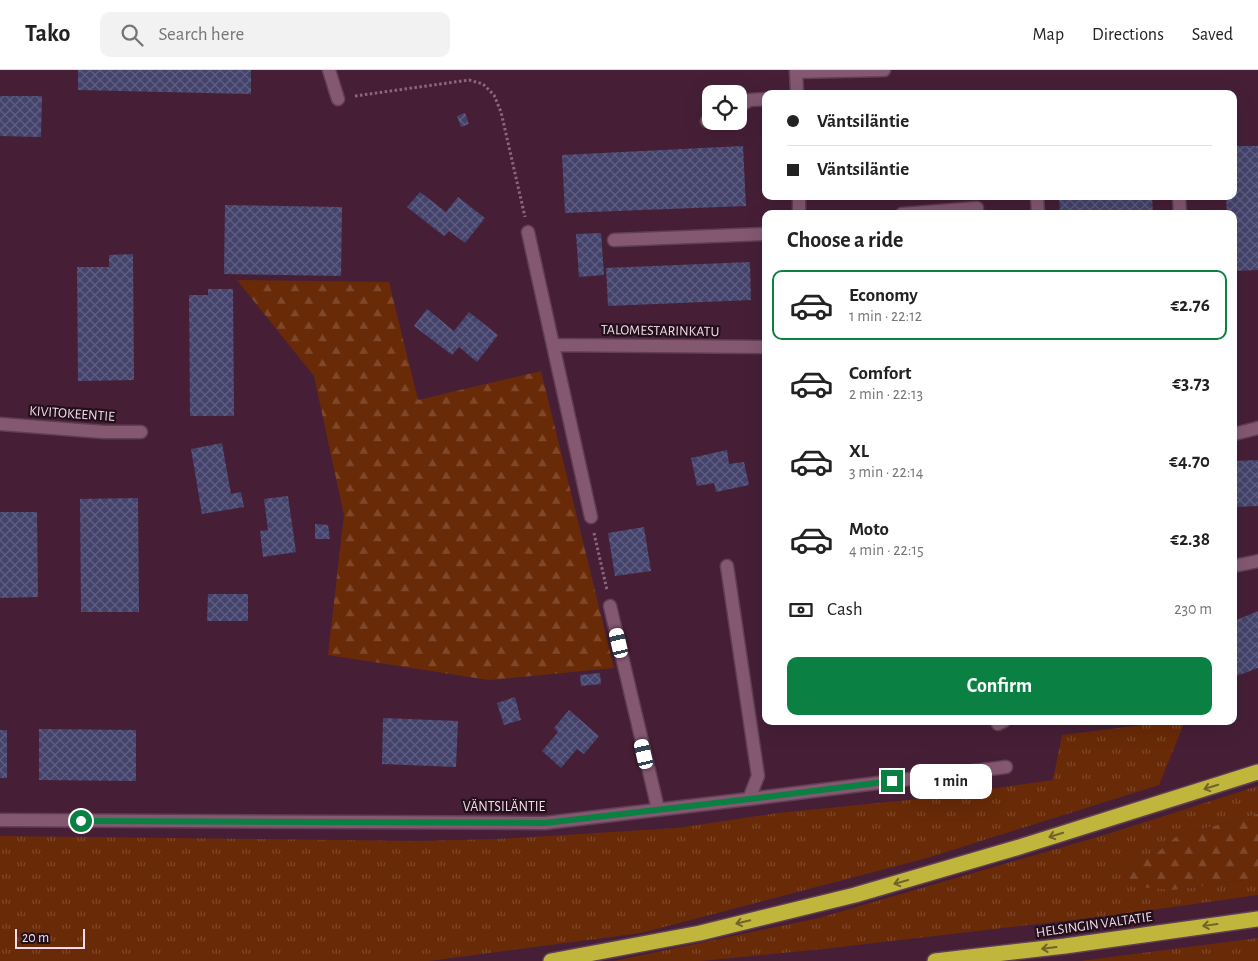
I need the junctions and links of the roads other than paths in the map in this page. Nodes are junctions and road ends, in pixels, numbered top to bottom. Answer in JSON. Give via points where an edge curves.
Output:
{"nodes":[{"id":1,"x":329,"y":70,"type":"edge"},
{"id":2,"x":884,"y":70,"type":"edge"},
{"id":3,"x":796,"y":71,"type":"edge"},
{"id":4,"x":796,"y":90,"type":"edge"},
{"id":5,"x":338,"y":98,"type":"road end"},
{"id":6,"x":762,"y":99,"type":"edge"},
{"id":7,"x":747,"y":102,"type":"edge"},
{"id":8,"x":977,"y":208,"type":"dead end"},
{"id":9,"x":952,"y":210,"type":"edge"},
{"id":10,"x":528,"y":232,"type":"road end"},
{"id":11,"x":762,"y":234,"type":"edge"},
{"id":12,"x":614,"y":240,"type":"dead end"},
{"id":13,"x":553,"y":345,"type":"junction"},
{"id":14,"x":762,"y":347,"type":"edge"},
{"id":15,"x":0,"y":424,"type":"edge"},
{"id":16,"x":1258,"y":428,"type":"edge"},
{"id":17,"x":141,"y":432,"type":"dead end"},
{"id":18,"x":1237,"y":433,"type":"edge"},
{"id":19,"x":591,"y":517,"type":"road end"},
{"id":20,"x":1258,"y":561,"type":"edge"},
{"id":21,"x":1237,"y":565,"type":"edge"},
{"id":22,"x":727,"y":566,"type":"dead end"},
{"id":23,"x":610,"y":606,"type":"road end"},
{"id":24,"x":1006,"y":767,"type":"dead end"},
{"id":25,"x":1258,"y":772,"type":"edge"},
{"id":26,"x":750,"y":799,"type":"junction"},
{"id":27,"x":658,"y":809,"type":"junction"},
{"id":28,"x":0,"y":820,"type":"edge"},
{"id":29,"x":1258,"y":919,"type":"edge"},
{"id":30,"x":551,"y":961,"type":"edge"},
{"id":31,"x":935,"y":961,"type":"edge"}],
"edges":[{"from":1,"to":5,"type":"street"},
{"from":2,"to":3,"type":"street"},
{"from":3,"to":4,"type":"street"},
{"from":6,"to":7,"type":"street"},
{"from":8,"to":9,"type":"street"},
{"from":10,"to":13,"type":"street"},
{"from":11,"to":12,"type":"street"},
{"from":13,"to":14,"type":"street","name":"TALOMESTARINKATU"},
{"from":13,"to":19,"type":"street"},
{"from":15,"to":17,"type":"street","name":"KIVITOKEENTIE"},
{"from":16,"to":18,"type":"street"},
{"from":20,"to":21,"type":"street"},
{"from":22,"to":26,"type":"street","via":[[758,776]]},
{"from":23,"to":27,"type":"street"},
{"from":24,"to":26,"type":"street","name":"VÄNTSILÄNTIE"},
{"from":25,"to":30,"type":"highway","one_way":true,"via":[[855,895],[700,933]]},
{"from":26,"to":27,"type":"street","name":"VÄNTSILÄNTIE"},
{"from":27,"to":28,"type":"street","name":"VÄNTSILÄNTIE","via":[[545,823]]},
{"from":29,"to":31,"type":"highway","name":"HELSINGIN VALTATIE","one_way":true}]}
